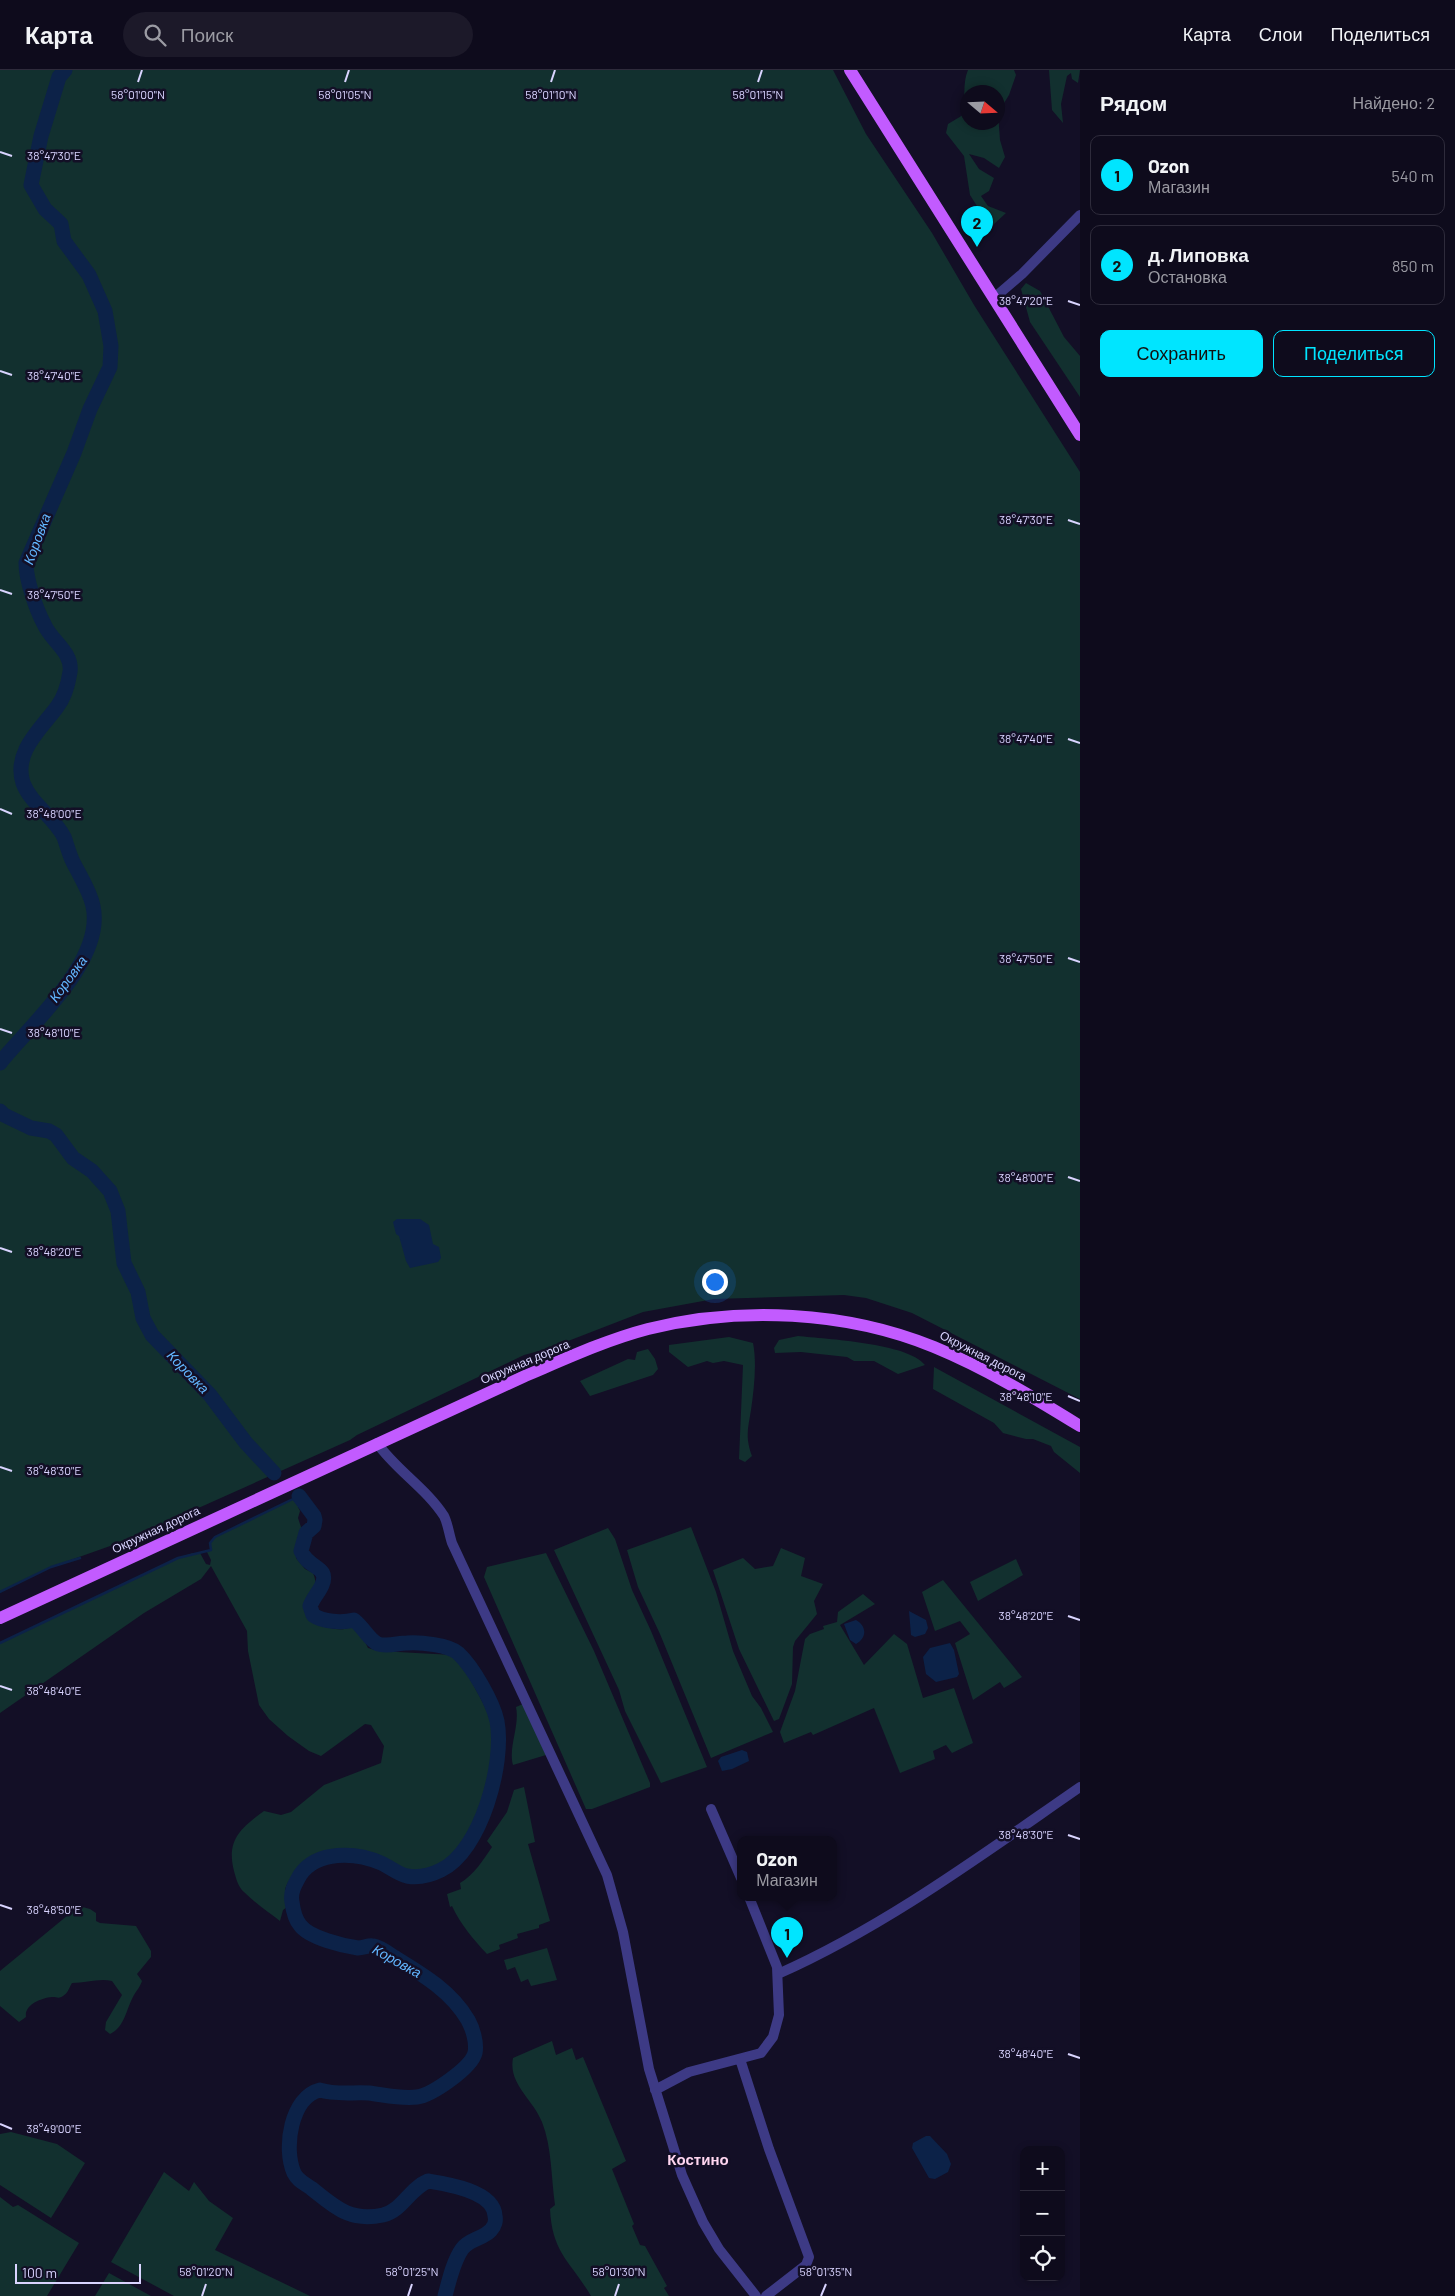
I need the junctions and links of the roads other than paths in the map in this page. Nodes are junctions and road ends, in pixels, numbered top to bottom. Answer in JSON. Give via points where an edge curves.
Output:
{"nodes":[{"id":1,"x":850,"y":70,"type":"edge"},
{"id":2,"x":1080,"y":215,"type":"edge"},
{"id":3,"x":994,"y":298,"type":"junction"},
{"id":4,"x":1080,"y":435,"type":"edge"},
{"id":5,"x":1080,"y":1426,"type":"edge"},
{"id":6,"x":377,"y":1444,"type":"junction"},
{"id":7,"x":0,"y":1618,"type":"edge"},
{"id":8,"x":1080,"y":1787,"type":"edge"},
{"id":9,"x":711,"y":1809,"type":"dead end"},
{"id":10,"x":737,"y":1869,"type":"edge"},
{"id":11,"x":751,"y":1901,"type":"edge"},
{"id":12,"x":778,"y":1974,"type":"junction"},
{"id":13,"x":740,"y":2058,"type":"junction"},
{"id":14,"x":655,"y":2090,"type":"junction"},
{"id":15,"x":756,"y":2296,"type":"edge"},
{"id":16,"x":766,"y":2296,"type":"edge"}],
"edges":[{"from":1,"to":3,"type":"main road"},
{"from":2,"to":3,"type":"street"},
{"from":3,"to":4,"type":"main road"},
{"from":5,"to":6,"type":"main road","name":"Окружная дорога","via":[[954,1355],[909,1338],[841,1322],[766,1315],[688,1321],[611,1341],[525,1376]]},
{"from":6,"to":7,"type":"main road","name":"Окружная дорога"},
{"from":6,"to":14,"type":"street","via":[[445,1519],[452,1543],[602,1861],[623,1932],[643,2045]]},
{"from":8,"to":12,"type":"street","via":[[848,1941]]},
{"from":9,"to":10,"type":"street"},
{"from":11,"to":12,"type":"street"},
{"from":12,"to":13,"type":"street","via":[[779,2015],[773,2036],[761,2053]]},
{"from":13,"to":14,"type":"street","via":[[690,2072]]},
{"from":13,"to":16,"type":"street","via":[[809,2257],[800,2270]]},
{"from":14,"to":15,"type":"street","via":[[682,2175],[703,2222],[727,2262]]}]}
